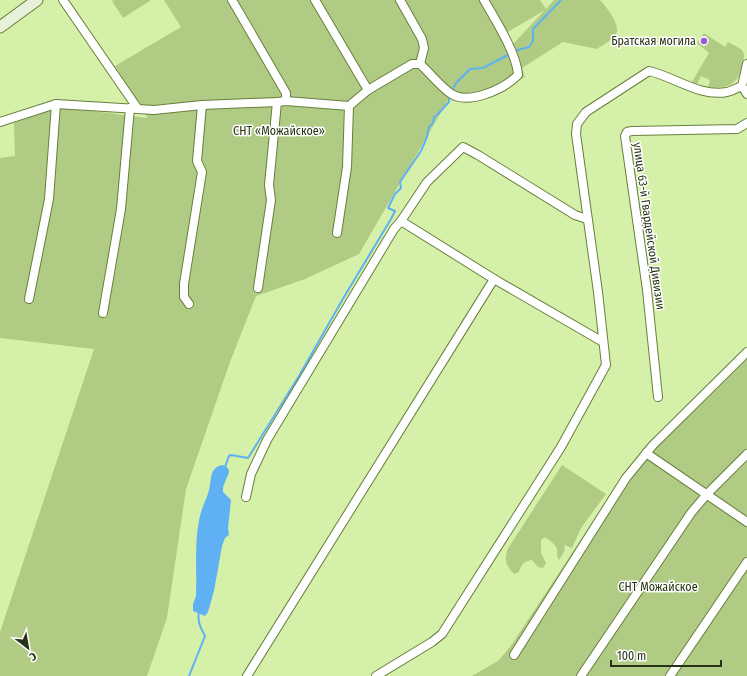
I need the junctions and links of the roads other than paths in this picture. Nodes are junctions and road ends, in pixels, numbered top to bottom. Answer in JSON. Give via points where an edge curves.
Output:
{"nodes":[{"id":1,"x":37,"y":0,"type":"edge"},
{"id":2,"x":63,"y":0,"type":"edge"},
{"id":3,"x":232,"y":0,"type":"edge"},
{"id":4,"x":314,"y":0,"type":"edge"},
{"id":5,"x":400,"y":0,"type":"edge"},
{"id":6,"x":484,"y":0,"type":"edge"},
{"id":7,"x":0,"y":27,"type":"edge"},
{"id":8,"x":420,"y":64,"type":"junction"},
{"id":9,"x":747,"y":64,"type":"edge"},
{"id":10,"x":742,"y":86,"type":"junction"},
{"id":11,"x":368,"y":90,"type":"junction"},
{"id":12,"x":747,"y":94,"type":"edge"},
{"id":13,"x":286,"y":101,"type":"junction"},
{"id":14,"x":277,"y":102,"type":"junction"},
{"id":15,"x":56,"y":104,"type":"junction"},
{"id":16,"x":202,"y":105,"type":"junction"},
{"id":17,"x":349,"y":106,"type":"junction"},
{"id":18,"x":134,"y":108,"type":"junction"},
{"id":19,"x":0,"y":122,"type":"edge"},
{"id":20,"x":747,"y":123,"type":"edge"},
{"id":21,"x":587,"y":219,"type":"junction"},
{"id":22,"x":401,"y":222,"type":"junction"},
{"id":23,"x":337,"y":233,"type":"dead end"},
{"id":24,"x":494,"y":279,"type":"junction"},
{"id":25,"x":258,"y":288,"type":"dead end"},
{"id":26,"x":29,"y":299,"type":"dead end"},
{"id":27,"x":189,"y":304,"type":"dead end"},
{"id":28,"x":103,"y":313,"type":"dead end"},
{"id":29,"x":603,"y":342,"type":"junction"},
{"id":30,"x":747,"y":352,"type":"edge"},
{"id":31,"x":658,"y":397,"type":"dead end"},
{"id":32,"x":646,"y":453,"type":"junction"},
{"id":33,"x":747,"y":454,"type":"edge"},
{"id":34,"x":707,"y":494,"type":"junction"},
{"id":35,"x":246,"y":497,"type":"dead end"},
{"id":36,"x":747,"y":522,"type":"edge"},
{"id":37,"x":747,"y":562,"type":"edge"},
{"id":38,"x":514,"y":655,"type":"dead end"},
{"id":39,"x":247,"y":676,"type":"edge"},
{"id":40,"x":376,"y":676,"type":"edge"},
{"id":41,"x":581,"y":676,"type":"edge"},
{"id":42,"x":670,"y":676,"type":"edge"}],
"edges":[{"from":1,"to":7,"type":"street"},
{"from":2,"to":18,"type":"street"},
{"from":3,"to":13,"type":"street","via":[[286,93]]},
{"from":4,"to":11,"type":"street"},
{"from":5,"to":8,"type":"street","via":[[422,39],[424,48]]},
{"from":6,"to":8,"type":"street","via":[[518,68],[518,75],[511,82],[483,95],[466,98],[451,94]]},
{"from":8,"to":11,"type":"street","via":[[412,64]]},
{"from":9,"to":10,"type":"street"},
{"from":10,"to":12,"type":"street"},
{"from":10,"to":21,"type":"street","via":[[728,92],[711,93],[649,71],[586,112],[577,124],[576,134]]},
{"from":11,"to":17,"type":"street"},
{"from":13,"to":14,"type":"street"},
{"from":13,"to":17,"type":"street"},
{"from":14,"to":16,"type":"street"},
{"from":14,"to":25,"type":"street","via":[[269,185],[271,200]]},
{"from":15,"to":18,"type":"street"},
{"from":15,"to":19,"type":"street"},
{"from":15,"to":26,"type":"street","via":[[49,198]]},
{"from":16,"to":18,"type":"street","via":[[154,110]]},
{"from":16,"to":27,"type":"street","via":[[198,160],[202,172],[184,284],[184,297]]},
{"from":17,"to":23,"type":"street","via":[[347,167]]},
{"from":18,"to":28,"type":"street","via":[[121,209]]},
{"from":20,"to":31,"type":"street","name":"улица 63-й Гвардейской Дивизии","via":[[737,129],[632,131],[627,132],[625,136],[647,290]]},
{"from":21,"to":22,"type":"street","via":[[575,215],[464,147],[427,182]]},
{"from":21,"to":29,"type":"street"},
{"from":22,"to":24,"type":"street"},
{"from":22,"to":35,"type":"street","via":[[394,229],[267,440],[251,474]]},
{"from":24,"to":29,"type":"street"},
{"from":24,"to":39,"type":"street"},
{"from":29,"to":40,"type":"street","via":[[606,365],[584,406],[561,447],[442,634]]},
{"from":30,"to":32,"type":"street"},
{"from":32,"to":34,"type":"street"},
{"from":32,"to":38,"type":"street","via":[[626,478]]},
{"from":33,"to":34,"type":"street"},
{"from":34,"to":36,"type":"street"},
{"from":34,"to":41,"type":"street","via":[[691,513]]},
{"from":37,"to":42,"type":"street"}]}
